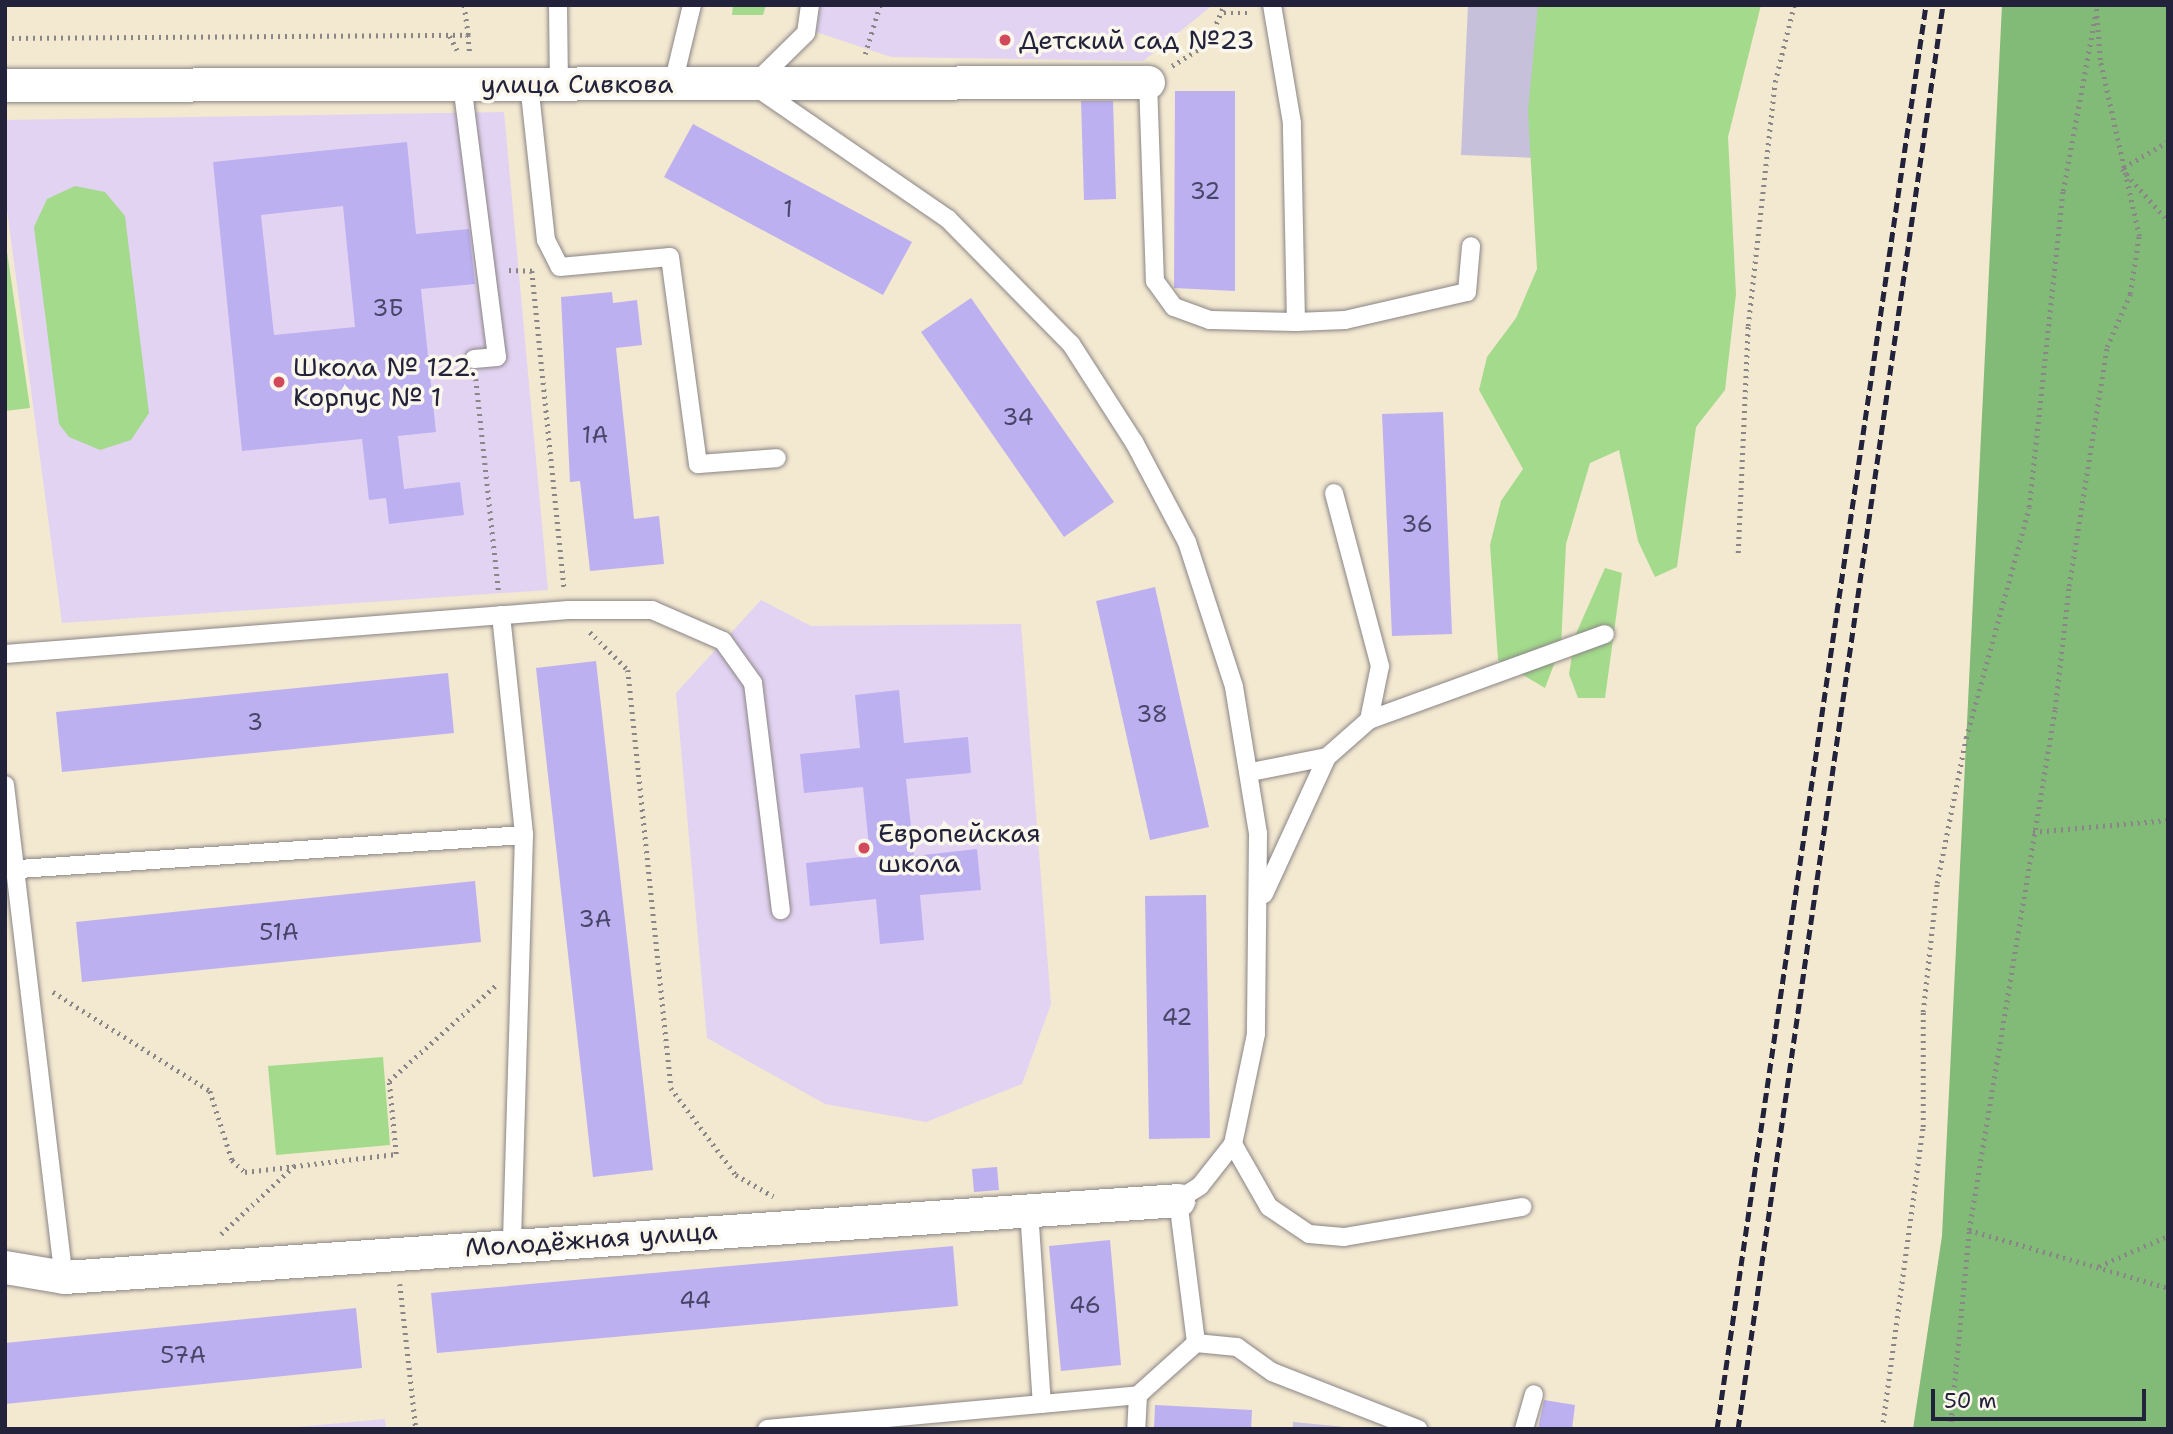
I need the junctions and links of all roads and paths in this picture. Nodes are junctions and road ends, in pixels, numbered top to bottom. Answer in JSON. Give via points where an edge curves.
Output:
{"nodes":[{"id":1,"x":464,"y":5,"type":"edge"},
{"id":2,"x":558,"y":5,"type":"edge"},
{"id":3,"x":692,"y":5,"type":"edge"},
{"id":4,"x":810,"y":5,"type":"edge"},
{"id":5,"x":880,"y":5,"type":"edge"},
{"id":6,"x":1224,"y":5,"type":"edge"},
{"id":7,"x":1272,"y":5,"type":"edge"},
{"id":8,"x":1794,"y":5,"type":"edge"},
{"id":9,"x":2096,"y":7,"type":"edge"},
{"id":10,"x":5,"y":38,"type":"edge"},
{"id":11,"x":866,"y":49,"type":"dead end"},
{"id":12,"x":1148,"y":82,"type":"junction"},
{"id":13,"x":673,"y":83,"type":"junction"},
{"id":14,"x":462,"y":84,"type":"junction"},
{"id":15,"x":544,"y":84,"type":"junction"},
{"id":16,"x":5,"y":85,"type":"edge"},
{"id":17,"x":753,"y":85,"type":"junction"},
{"id":18,"x":2168,"y":142,"type":"edge"},
{"id":19,"x":2122,"y":169,"type":"junction"},
{"id":20,"x":2168,"y":221,"type":"edge"},
{"id":21,"x":1471,"y":246,"type":"dead end"},
{"id":22,"x":487,"y":270,"type":"junction"},
{"id":23,"x":1296,"y":322,"type":"junction"},
{"id":24,"x":474,"y":359,"type":"joint"},
{"id":25,"x":777,"y":458,"type":"dead end"},
{"id":26,"x":1334,"y":493,"type":"dead end"},
{"id":27,"x":1738,"y":553,"type":"dead end"},
{"id":28,"x":568,"y":610,"type":"junction"},
{"id":29,"x":501,"y":615,"type":"junction"},
{"id":30,"x":1605,"y":634,"type":"dead end"},
{"id":31,"x":5,"y":654,"type":"edge"},
{"id":32,"x":1369,"y":720,"type":"junction"},
{"id":33,"x":1327,"y":757,"type":"junction"},
{"id":34,"x":1251,"y":772,"type":"junction"},
{"id":35,"x":5,"y":785,"type":"edge"},
{"id":36,"x":2168,"y":820,"type":"edge"},
{"id":37,"x":2033,"y":832,"type":"junction"},
{"id":38,"x":524,"y":835,"type":"junction"},
{"id":39,"x":19,"y":869,"type":"junction"},
{"id":40,"x":1262,"y":897,"type":"junction"},
{"id":41,"x":781,"y":910,"type":"dead end"},
{"id":42,"x":520,"y":964,"type":"junction"},
{"id":43,"x":32,"y":979,"type":"junction"},
{"id":44,"x":1233,"y":1144,"type":"junction"},
{"id":45,"x":295,"y":1166,"type":"junction"},
{"id":46,"x":1178,"y":1200,"type":"junction"},
{"id":47,"x":1522,"y":1207,"type":"dead end"},
{"id":48,"x":1029,"y":1210,"type":"junction"},
{"id":49,"x":819,"y":1223,"type":"junction"},
{"id":50,"x":1969,"y":1230,"type":"junction"},
{"id":51,"x":2168,"y":1236,"type":"edge"},
{"id":52,"x":512,"y":1245,"type":"junction"},
{"id":53,"x":396,"y":1252,"type":"junction"},
{"id":54,"x":2098,"y":1266,"type":"junction"},
{"id":55,"x":185,"y":1267,"type":"junction"},
{"id":56,"x":5,"y":1268,"type":"edge"},
{"id":57,"x":64,"y":1277,"type":"junction"},
{"id":58,"x":2168,"y":1288,"type":"edge"},
{"id":59,"x":1196,"y":1343,"type":"junction"},
{"id":60,"x":1534,"y":1394,"type":"dead end"},
{"id":61,"x":1138,"y":1395,"type":"junction"},
{"id":62,"x":1042,"y":1404,"type":"junction"},
{"id":63,"x":921,"y":1422,"type":"edge"},
{"id":64,"x":416,"y":1429,"type":"edge"},
{"id":65,"x":766,"y":1429,"type":"edge"},
{"id":66,"x":1136,"y":1429,"type":"edge"},
{"id":67,"x":1418,"y":1429,"type":"edge"},
{"id":68,"x":1524,"y":1429,"type":"edge"},
{"id":69,"x":1882,"y":1429,"type":"edge"},
{"id":70,"x":1950,"y":1429,"type":"edge"}],
"edges":[{"from":1,"to":10,"type":"path","via":[[468,35]]},
{"from":2,"to":15,"type":"lane"},
{"from":3,"to":13,"type":"lane"},
{"from":4,"to":17,"type":"lane","via":[[806,33]]},
{"from":5,"to":11,"type":"path"},
{"from":6,"to":12,"type":"path","via":[[1208,43]]},
{"from":7,"to":23,"type":"lane","via":[[1293,123]]},
{"from":8,"to":27,"type":"path","via":[[1775,82],[1749,312]]},
{"from":9,"to":19,"type":"path"},
{"from":9,"to":69,"type":"path","via":[[2063,191],[2029,507],[1966,738],[1937,883],[1923,1013],[1923,1127]]},
{"from":12,"to":17,"type":"street","name":"улица Сивкова"},
{"from":12,"to":23,"type":"lane","via":[[1155,281],[1174,307],[1210,320]]},
{"from":13,"to":15,"type":"street","name":"улица Сивкова"},
{"from":13,"to":17,"type":"street","name":"улица Сивкова"},
{"from":14,"to":15,"type":"street","name":"улица Сивкова"},
{"from":14,"to":16,"type":"street","name":"улица Сивкова"},
{"from":14,"to":22,"type":"lane"},
{"from":15,"to":25,"type":"lane","via":[[546,240],[560,267],[670,257],[698,464]]},
{"from":17,"to":34,"type":"lane","via":[[948,219],[1071,344],[1134,442],[1186,542],[1234,687]]},
{"from":18,"to":19,"type":"path"},
{"from":19,"to":20,"type":"path"},
{"from":19,"to":37,"type":"path","via":[[2137,247],[2130,294],[2107,346]]},
{"from":21,"to":23,"type":"lane","via":[[1467,292],[1345,320]]},
{"from":22,"to":24,"type":"lane","via":[[497,358]]},
{"from":22,"to":28,"type":"path","via":[[532,271]]},
{"from":24,"to":29,"type":"path"},
{"from":26,"to":32,"type":"lane","via":[[1380,666]]},
{"from":28,"to":29,"type":"lane"},
{"from":28,"to":41,"type":"lane","via":[[652,610],[723,641],[753,683],[765,749]]},
{"from":28,"to":49,"type":"path","via":[[628,670],[671,1088],[736,1175]]},
{"from":29,"to":31,"type":"lane"},
{"from":29,"to":38,"type":"lane"},
{"from":30,"to":32,"type":"lane"},
{"from":32,"to":33,"type":"lane"},
{"from":33,"to":34,"type":"lane"},
{"from":33,"to":40,"type":"lane"},
{"from":34,"to":40,"type":"lane"},
{"from":35,"to":39,"type":"lane"},
{"from":36,"to":37,"type":"path"},
{"from":37,"to":50,"type":"path"},
{"from":38,"to":39,"type":"lane"},
{"from":38,"to":42,"type":"lane"},
{"from":39,"to":43,"type":"lane"},
{"from":40,"to":44,"type":"lane","via":[[1256,1034]]},
{"from":42,"to":45,"type":"path","via":[[389,1081],[396,1154]]},
{"from":42,"to":52,"type":"lane"},
{"from":43,"to":45,"type":"path","via":[[210,1091],[236,1167]]},
{"from":43,"to":57,"type":"lane"},
{"from":44,"to":46,"type":"lane","via":[[1200,1186]]},
{"from":44,"to":47,"type":"lane","via":[[1269,1207],[1308,1234],[1344,1237]]},
{"from":45,"to":55,"type":"path"},
{"from":46,"to":48,"type":"street","name":"Молодёжная улица"},
{"from":46,"to":59,"type":"lane"},
{"from":48,"to":49,"type":"street","name":"Молодёжная улица"},
{"from":48,"to":62,"type":"lane"},
{"from":49,"to":52,"type":"street","name":"Молодёжная улица"},
{"from":50,"to":54,"type":"path"},
{"from":50,"to":70,"type":"path"},
{"from":51,"to":54,"type":"path"},
{"from":52,"to":53,"type":"street","name":"Молодёжная улица"},
{"from":53,"to":55,"type":"street","name":"Молодёжная улица"},
{"from":53,"to":64,"type":"path"},
{"from":54,"to":58,"type":"path"},
{"from":55,"to":57,"type":"street","name":"Молодёжная улица"},
{"from":56,"to":57,"type":"street","name":"Молодёжная улица"},
{"from":59,"to":61,"type":"lane"},
{"from":59,"to":67,"type":"lane","via":[[1237,1347],[1272,1372]]},
{"from":60,"to":68,"type":"lane"},
{"from":61,"to":62,"type":"lane"},
{"from":61,"to":66,"type":"lane"},
{"from":62,"to":63,"type":"lane"},
{"from":63,"to":65,"type":"lane"}]}
